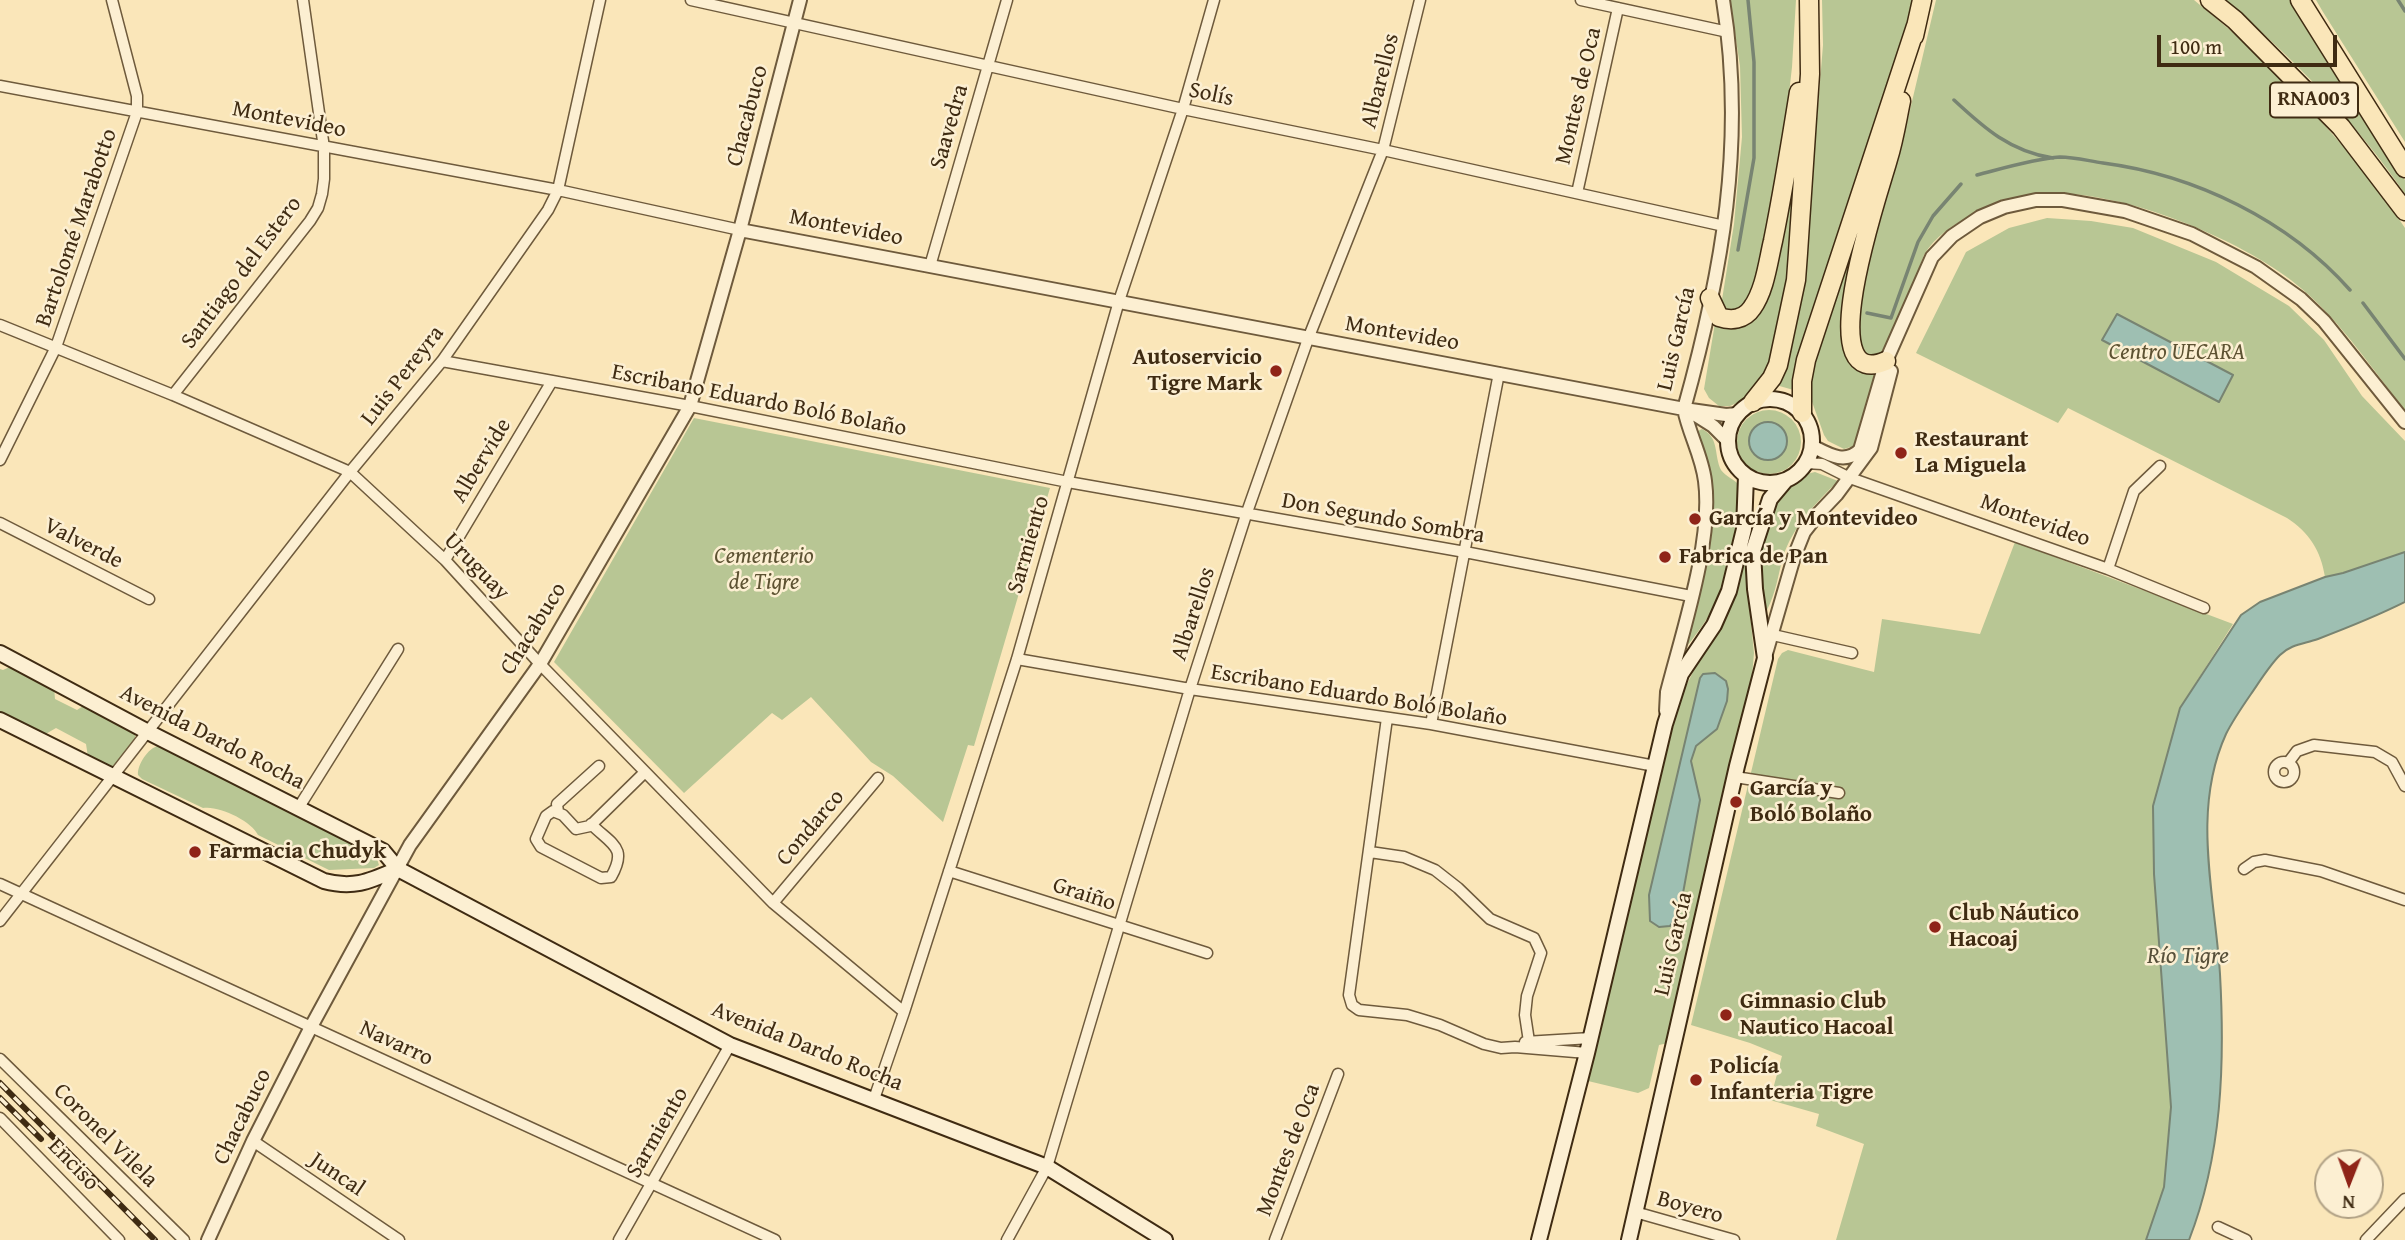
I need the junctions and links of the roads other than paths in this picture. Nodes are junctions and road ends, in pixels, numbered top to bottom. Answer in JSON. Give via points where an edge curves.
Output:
{"nodes":[{"id":1,"x":112,"y":0,"type":"edge"},
{"id":2,"x":303,"y":0,"type":"edge"},
{"id":3,"x":600,"y":0,"type":"edge"},
{"id":4,"x":691,"y":0,"type":"edge"},
{"id":5,"x":800,"y":0,"type":"edge"},
{"id":6,"x":1007,"y":0,"type":"edge"},
{"id":7,"x":1214,"y":0,"type":"edge"},
{"id":8,"x":1420,"y":0,"type":"edge"},
{"id":9,"x":1581,"y":0,"type":"edge"},
{"id":10,"x":1723,"y":0,"type":"edge"},
{"id":11,"x":1922,"y":0,"type":"edge"},
{"id":12,"x":2210,"y":0,"type":"edge"},
{"id":13,"x":2300,"y":0,"type":"edge"},
{"id":14,"x":1809,"y":2,"type":"edge"},
{"id":15,"x":1618,"y":8,"type":"junction"},
{"id":16,"x":794,"y":21,"type":"junction"},
{"id":17,"x":1916,"y":26,"type":"junction"},
{"id":18,"x":1728,"y":32,"type":"junction"},
{"id":19,"x":988,"y":65,"type":"junction"},
{"id":20,"x":0,"y":86,"type":"edge"},
{"id":21,"x":1183,"y":109,"type":"junction"},
{"id":22,"x":137,"y":112,"type":"junction"},
{"id":23,"x":324,"y":148,"type":"junction"},
{"id":24,"x":1383,"y":150,"type":"junction"},
{"id":25,"x":2405,"y":167,"type":"edge"},
{"id":26,"x":558,"y":190,"type":"junction"},
{"id":27,"x":1577,"y":193,"type":"junction"},
{"id":28,"x":2405,"y":211,"type":"edge"},
{"id":29,"x":1724,"y":226,"type":"junction"},
{"id":30,"x":740,"y":230,"type":"junction"},
{"id":31,"x":930,"y":266,"type":"junction"},
{"id":32,"x":1710,"y":298,"type":"junction"},
{"id":33,"x":1119,"y":301,"type":"junction"},
{"id":34,"x":0,"y":325,"type":"edge"},
{"id":35,"x":1898,"y":337,"type":"junction"},
{"id":36,"x":1308,"y":339,"type":"junction"},
{"id":37,"x":56,"y":347,"type":"junction"},
{"id":38,"x":442,"y":361,"type":"junction"},
{"id":39,"x":1886,"y":361,"type":"junction"},
{"id":40,"x":1499,"y":373,"type":"junction"},
{"id":41,"x":1693,"y":377,"type":"junction"},
{"id":42,"x":552,"y":381,"type":"junction"},
{"id":43,"x":173,"y":396,"type":"junction"},
{"id":44,"x":1753,"y":402,"type":"junction"},
{"id":45,"x":690,"y":406,"type":"junction"},
{"id":46,"x":1684,"y":409,"type":"junction"},
{"id":47,"x":1802,"y":413,"type":"junction"},
{"id":48,"x":1712,"y":414,"type":"junction"},
{"id":49,"x":1737,"y":414,"type":"junction"},
{"id":50,"x":2405,"y":422,"type":"edge"},
{"id":51,"x":1727,"y":440,"type":"junction"},
{"id":52,"x":1812,"y":446,"type":"junction"},
{"id":53,"x":1839,"y":458,"type":"junction"},
{"id":54,"x":0,"y":460,"type":"edge"},
{"id":55,"x":1806,"y":463,"type":"junction"},
{"id":56,"x":2160,"y":466,"type":"dead end"},
{"id":57,"x":350,"y":472,"type":"junction"},
{"id":58,"x":1746,"y":476,"type":"junction"},
{"id":59,"x":1850,"y":478,"type":"junction"},
{"id":60,"x":1786,"y":480,"type":"junction"},
{"id":61,"x":1068,"y":482,"type":"junction"},
{"id":62,"x":1246,"y":515,"type":"junction"},
{"id":63,"x":0,"y":523,"type":"edge"},
{"id":64,"x":1465,"y":552,"type":"junction"},
{"id":65,"x":445,"y":560,"type":"junction"},
{"id":66,"x":2108,"y":569,"type":"junction"},
{"id":67,"x":1691,"y":596,"type":"junction"},
{"id":68,"x":149,"y":599,"type":"dead end"},
{"id":69,"x":2204,"y":608,"type":"dead end"},
{"id":70,"x":1773,"y":635,"type":"junction"},
{"id":71,"x":398,"y":649,"type":"dead end"},
{"id":72,"x":0,"y":653,"type":"edge"},
{"id":73,"x":1852,"y":653,"type":"dead end"},
{"id":74,"x":1765,"y":658,"type":"junction"},
{"id":75,"x":1017,"y":659,"type":"junction"},
{"id":76,"x":540,"y":664,"type":"junction"},
{"id":77,"x":1190,"y":689,"type":"junction"},
{"id":78,"x":1387,"y":718,"type":"junction"},
{"id":79,"x":0,"y":720,"type":"edge"},
{"id":80,"x":1431,"y":724,"type":"junction"},
{"id":81,"x":1665,"y":724,"type":"junction"},
{"id":82,"x":148,"y":732,"type":"junction"},
{"id":83,"x":2288,"y":763,"type":"dead end"},
{"id":84,"x":599,"y":766,"type":"dead end"},
{"id":85,"x":1654,"y":766,"type":"junction"},
{"id":86,"x":646,"y":772,"type":"junction"},
{"id":87,"x":115,"y":776,"type":"junction"},
{"id":88,"x":1735,"y":776,"type":"junction"},
{"id":89,"x":878,"y":778,"type":"dead end"},
{"id":90,"x":2405,"y":786,"type":"edge"},
{"id":91,"x":1839,"y":793,"type":"dead end"},
{"id":92,"x":299,"y":807,"type":"junction"},
{"id":93,"x":558,"y":812,"type":"junction"},
{"id":94,"x":591,"y":824,"type":"junction"},
{"id":95,"x":1370,"y":852,"type":"junction"},
{"id":96,"x":398,"y":869,"type":"junction"},
{"id":97,"x":2244,"y":869,"type":"dead end"},
{"id":98,"x":949,"y":871,"type":"junction"},
{"id":99,"x":0,"y":884,"type":"edge"},
{"id":100,"x":21,"y":893,"type":"junction"},
{"id":101,"x":2405,"y":900,"type":"edge"},
{"id":102,"x":773,"y":903,"type":"junction"},
{"id":103,"x":0,"y":921,"type":"edge"},
{"id":104,"x":1120,"y":927,"type":"junction"},
{"id":105,"x":1207,"y":953,"type":"dead end"},
{"id":106,"x":904,"y":1012,"type":"junction"},
{"id":107,"x":312,"y":1025,"type":"junction"},
{"id":108,"x":1591,"y":1038,"type":"junction"},
{"id":109,"x":1529,"y":1044,"type":"junction"},
{"id":110,"x":730,"y":1045,"type":"junction"},
{"id":111,"x":1587,"y":1053,"type":"junction"},
{"id":112,"x":0,"y":1059,"type":"edge"},
{"id":113,"x":1338,"y":1074,"type":"dead end"},
{"id":114,"x":874,"y":1099,"type":"junction"},
{"id":115,"x":0,"y":1118,"type":"edge"},
{"id":116,"x":253,"y":1141,"type":"junction"},
{"id":117,"x":1047,"y":1167,"type":"junction"},
{"id":118,"x":651,"y":1184,"type":"junction"},
{"id":119,"x":2405,"y":1199,"type":"edge"},
{"id":120,"x":1635,"y":1212,"type":"junction"},
{"id":121,"x":2218,"y":1227,"type":"dead end"},
{"id":122,"x":119,"y":1240,"type":"edge"},
{"id":123,"x":184,"y":1240,"type":"edge"},
{"id":124,"x":208,"y":1240,"type":"edge"},
{"id":125,"x":399,"y":1240,"type":"edge"},
{"id":126,"x":619,"y":1240,"type":"edge"},
{"id":127,"x":775,"y":1240,"type":"edge"},
{"id":128,"x":1007,"y":1240,"type":"edge"},
{"id":129,"x":1165,"y":1240,"type":"edge"},
{"id":130,"x":1275,"y":1240,"type":"edge"},
{"id":131,"x":1539,"y":1240,"type":"edge"},
{"id":132,"x":1629,"y":1240,"type":"edge"},
{"id":133,"x":1734,"y":1240,"type":"edge"},
{"id":134,"x":2246,"y":1240,"type":"edge"},
{"id":135,"x":2366,"y":1240,"type":"edge"}],
"edges":[{"from":1,"to":22,"type":"street","name":"Bartolomé Marabotto"},
{"from":2,"to":23,"type":"street","name":"Santiago del Estero"},
{"from":3,"to":26,"type":"street","name":"Luis Pereyra"},
{"from":4,"to":16,"type":"street","name":"Solís"},
{"from":5,"to":16,"type":"street","name":"Chacabuco"},
{"from":6,"to":19,"type":"street","name":"Saavedra"},
{"from":7,"to":21,"type":"street","name":"Sarmiento"},
{"from":8,"to":24,"type":"street","name":"Albarellos"},
{"from":9,"to":15,"type":"street"},
{"from":10,"to":18,"type":"street","name":"Luis García"},
{"from":11,"to":17,"type":"highway"},
{"from":12,"to":28,"type":"highway","number":"RNA003","via":[[2341,127]]},
{"from":13,"to":25,"type":"highway","number":"RNA003"},
{"from":14,"to":32,"type":"highway","via":[[1785,183],[1763,282],[1754,307],[1739,318],[1719,317]]},
{"from":14,"to":44,"type":"highway","via":[[1810,74],[1796,280],[1777,365]]},
{"from":15,"to":18,"type":"street"},
{"from":15,"to":27,"type":"street","name":"Montes de Oca"},
{"from":16,"to":19,"type":"street","name":"Solís"},
{"from":16,"to":30,"type":"street","name":"Chacabuco"},
{"from":17,"to":39,"type":"highway","via":[[1849,322],[1851,346],[1859,360],[1874,366]]},
{"from":17,"to":47,"type":"highway","via":[[1806,360]]},
{"from":18,"to":29,"type":"street","name":"Luis García","via":[[1733,136]]},
{"from":19,"to":21,"type":"street","name":"Solís"},
{"from":19,"to":31,"type":"street","name":"Saavedra"},
{"from":20,"to":22,"type":"street","name":"Montevideo"},
{"from":21,"to":24,"type":"street","name":"Solís"},
{"from":21,"to":33,"type":"street","name":"Sarmiento"},
{"from":22,"to":23,"type":"street","name":"Montevideo"},
{"from":22,"to":37,"type":"street","name":"Bartolomé Marabotto"},
{"from":23,"to":26,"type":"street","name":"Montevideo"},
{"from":23,"to":43,"type":"street","name":"Santiago del Estero","via":[[322,194],[310,222]]},
{"from":24,"to":27,"type":"street","name":"Solís"},
{"from":24,"to":36,"type":"street","name":"Albarellos"},
{"from":26,"to":30,"type":"street","name":"Montevideo"},
{"from":26,"to":38,"type":"street","name":"Luis Pereyra"},
{"from":27,"to":29,"type":"street","name":"Solís"},
{"from":29,"to":32,"type":"street","name":"Luis García"},
{"from":30,"to":31,"type":"street","name":"Montevideo"},
{"from":30,"to":45,"type":"street","name":"Chacabuco"},
{"from":31,"to":33,"type":"street","name":"Montevideo"},
{"from":32,"to":41,"type":"street","name":"Luis García"},
{"from":33,"to":36,"type":"street","name":"Montevideo"},
{"from":33,"to":61,"type":"street","name":"Sarmiento"},
{"from":34,"to":37,"type":"street","name":"Uruguay"},
{"from":35,"to":39,"type":"street","name":"Luis García"},
{"from":35,"to":50,"type":"street","name":"Luis García","via":[[1932,257],[1962,228],[2004,207],[2036,200],[2093,204],[2192,234],[2279,283],[2324,321]]},
{"from":35,"to":59,"type":"street","name":"Luis García","via":[[1875,438]]},
{"from":36,"to":40,"type":"street","name":"Montevideo"},
{"from":36,"to":62,"type":"street","name":"Albarellos"},
{"from":37,"to":43,"type":"street","name":"Uruguay"},
{"from":37,"to":54,"type":"street","name":"Bartolomé Marabotto"},
{"from":38,"to":42,"type":"street","name":"Escribano Eduardo Boló Bolaño"},
{"from":38,"to":57,"type":"street","name":"Luis Pereyra"},
{"from":39,"to":53,"type":"street","name":"Luis García","via":[[1860,450]]},
{"from":40,"to":46,"type":"street","name":"Montevideo"},
{"from":40,"to":64,"type":"street"},
{"from":41,"to":46,"type":"street","name":"Luis García"},
{"from":41,"to":48,"type":"street","via":[[1700,404]]},
{"from":42,"to":45,"type":"street","name":"Escribano Eduardo Boló Bolaño"},
{"from":42,"to":65,"type":"street","name":"Albervide"},
{"from":43,"to":57,"type":"street","name":"Uruguay"},
{"from":44,"to":47,"type":"main road","via":[[1774,399]]},
{"from":44,"to":49,"type":"main road"},
{"from":45,"to":61,"type":"street","name":"Escribano Eduardo Boló Bolaño"},
{"from":45,"to":76,"type":"street","name":"Chacabuco"},
{"from":46,"to":48,"type":"street","name":"Montevideo"},
{"from":46,"to":51,"type":"street","name":"Montevideo"},
{"from":46,"to":67,"type":"street","name":"Luis García","via":[[1705,481],[1704,538]]},
{"from":47,"to":52,"type":"main road"},
{"from":48,"to":49,"type":"street","name":"Montevideo"},
{"from":49,"to":51,"type":"main road"},
{"from":51,"to":58,"type":"main road","via":[[1732,461]]},
{"from":52,"to":53,"type":"street"},
{"from":52,"to":55,"type":"main road"},
{"from":53,"to":59,"type":"street"},
{"from":55,"to":59,"type":"street","name":"Montevideo","via":[[1822,464]]},
{"from":55,"to":60,"type":"main road"},
{"from":56,"to":66,"type":"street","via":[[2134,491]]},
{"from":57,"to":65,"type":"street","name":"Uruguay"},
{"from":57,"to":82,"type":"street","name":"Luis Pereyra"},
{"from":58,"to":60,"type":"main road","via":[[1766,483]]},
{"from":58,"to":81,"type":"main road","name":"Luis García","via":[[1744,529],[1729,591],[1714,625],[1681,674]]},
{"from":59,"to":66,"type":"street","name":"Montevideo"},
{"from":59,"to":70,"type":"street","name":"Luis García","via":[[1804,532]]},
{"from":60,"to":74,"type":"main road","name":"Luis García","via":[[1770,499],[1753,551]]},
{"from":61,"to":62,"type":"street","name":"Don Segundo Sombra"},
{"from":61,"to":75,"type":"street","name":"Sarmiento"},
{"from":62,"to":64,"type":"street","name":"Don Segundo Sombra"},
{"from":62,"to":77,"type":"street","name":"Albarellos"},
{"from":63,"to":68,"type":"street","name":"Valverde"},
{"from":64,"to":67,"type":"street","name":"Don Segundo Sombra"},
{"from":64,"to":80,"type":"street"},
{"from":65,"to":76,"type":"street","name":"Uruguay"},
{"from":66,"to":69,"type":"street","name":"Montevideo"},
{"from":67,"to":81,"type":"street","name":"Luis García","via":[[1667,692]]},
{"from":70,"to":73,"type":"street"},
{"from":70,"to":74,"type":"street","name":"Luis García"},
{"from":71,"to":92,"type":"street"},
{"from":72,"to":82,"type":"main road","name":"Avenida Dardo Rocha"},
{"from":74,"to":88,"type":"main road","name":"Luis García"},
{"from":75,"to":77,"type":"street","name":"Escribano Eduardo Boló Bolaño"},
{"from":75,"to":98,"type":"street","name":"Sarmiento"},
{"from":76,"to":86,"type":"street","name":"Uruguay"},
{"from":76,"to":96,"type":"street","name":"Chacabuco","via":[[410,845]]},
{"from":77,"to":78,"type":"street","name":"Escribano Eduardo Boló Bolaño"},
{"from":77,"to":104,"type":"street","name":"Albarellos"},
{"from":78,"to":80,"type":"street","name":"Escribano Eduardo Boló Bolaño"},
{"from":78,"to":95,"type":"street"},
{"from":79,"to":87,"type":"main road"},
{"from":80,"to":85,"type":"street","name":"Escribano Eduardo Boló Bolaño"},
{"from":81,"to":85,"type":"main road","name":"Luis García"},
{"from":82,"to":87,"type":"street","name":"Luis Pereyra"},
{"from":82,"to":92,"type":"main road","name":"Avenida Dardo Rocha"},
{"from":83,"to":90,"type":"street","via":[[2297,751],[2314,745],[2375,752],[2392,762]]},
{"from":84,"to":93,"type":"street","via":[[557,804]]},
{"from":85,"to":108,"type":"main road","name":"Luis García"},
{"from":86,"to":94,"type":"street"},
{"from":86,"to":102,"type":"street","name":"Uruguay"},
{"from":87,"to":96,"type":"main road","via":[[324,881],[342,886]]},
{"from":87,"to":100,"type":"street","name":"Luis Pereyra"},
{"from":88,"to":91,"type":"street"},
{"from":88,"to":120,"type":"main road","name":"Luis García"},
{"from":89,"to":102,"type":"street","name":"Condarco"},
{"from":92,"to":96,"type":"main road","name":"Avenida Dardo Rocha","via":[[383,850]]},
{"from":93,"to":94,"type":"street","via":[[576,829]]},
{"from":93,"to":94,"type":"street","via":[[546,816],[538,844],[607,879],[620,856]]},
{"from":95,"to":109,"type":"street","via":[[1404,857],[1435,870],[1490,919],[1534,937],[1541,953],[1527,996]]},
{"from":95,"to":109,"type":"street","via":[[1349,995],[1352,1005],[1440,1024],[1501,1048]]},
{"from":96,"to":107,"type":"street","name":"Chacabuco"},
{"from":96,"to":110,"type":"main road","name":"Avenida Dardo Rocha"},
{"from":97,"to":101,"type":"street","via":[[2265,860],[2321,871]]},
{"from":98,"to":104,"type":"street","name":"Graiño"},
{"from":98,"to":106,"type":"street","name":"Sarmiento"},
{"from":99,"to":100,"type":"street","name":"Navarro"},
{"from":100,"to":103,"type":"street","name":"Luis Pereyra"},
{"from":100,"to":107,"type":"street","name":"Navarro"},
{"from":102,"to":106,"type":"street","name":"Uruguay"},
{"from":104,"to":105,"type":"street","name":"Graiño"},
{"from":104,"to":117,"type":"street","name":"Albarellos"},
{"from":106,"to":114,"type":"street","name":"Sarmiento"},
{"from":107,"to":116,"type":"street","name":"Chacabuco"},
{"from":107,"to":118,"type":"street","name":"Navarro"},
{"from":108,"to":109,"type":"street"},
{"from":108,"to":111,"type":"main road","name":"Luis García"},
{"from":109,"to":111,"type":"street"},
{"from":110,"to":114,"type":"main road","name":"Avenida Dardo Rocha"},
{"from":110,"to":118,"type":"street","name":"Sarmiento"},
{"from":111,"to":131,"type":"main road","name":"Luis García"},
{"from":112,"to":123,"type":"street","name":"Coronel Vilela"},
{"from":113,"to":130,"type":"street","name":"Montes de Oca"},
{"from":114,"to":117,"type":"main road","name":"Avenida Dardo Rocha"},
{"from":115,"to":122,"type":"street","name":"Enciso"},
{"from":116,"to":124,"type":"street","name":"Chacabuco"},
{"from":116,"to":125,"type":"street","name":"Juncal"},
{"from":117,"to":128,"type":"street","name":"Albarellos"},
{"from":117,"to":129,"type":"main road","name":"Avenida Dardo Rocha"},
{"from":118,"to":126,"type":"street","name":"Sarmiento"},
{"from":118,"to":127,"type":"street","name":"Navarro"},
{"from":119,"to":135,"type":"street"},
{"from":120,"to":132,"type":"main road","name":"Luis García"},
{"from":120,"to":133,"type":"street","name":"Boyero"},
{"from":121,"to":134,"type":"street"}]}
